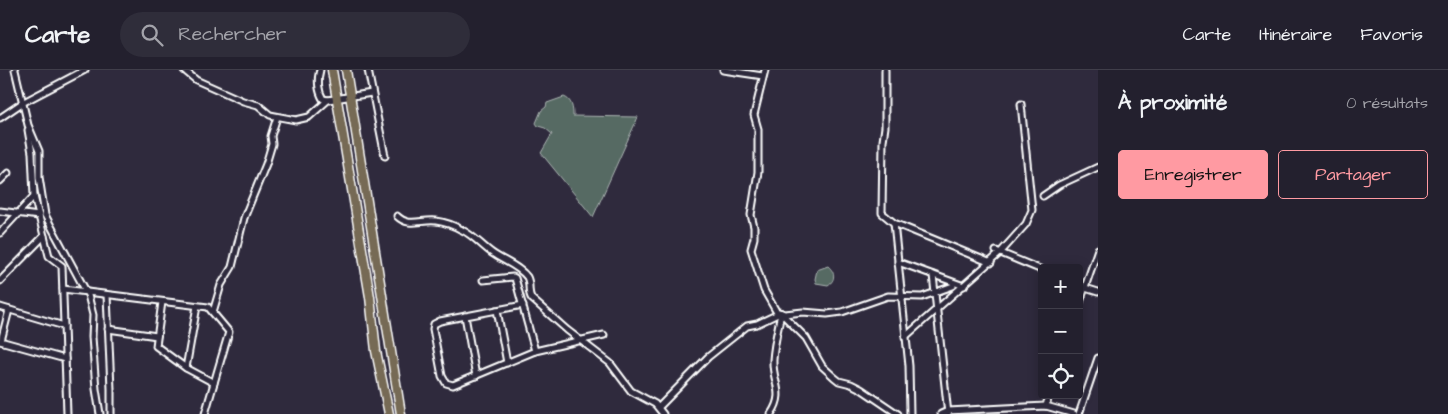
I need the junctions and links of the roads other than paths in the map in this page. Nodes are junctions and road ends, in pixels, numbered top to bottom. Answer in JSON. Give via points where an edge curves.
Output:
{"nodes":[{"id":1,"x":15,"y":70,"type":"edge"},
{"id":2,"x":85,"y":70,"type":"edge"},
{"id":3,"x":184,"y":70,"type":"edge"},
{"id":4,"x":320,"y":70,"type":"edge"},
{"id":5,"x":332,"y":70,"type":"edge"},
{"id":6,"x":346,"y":70,"type":"edge"},
{"id":7,"x":368,"y":70,"type":"edge"},
{"id":8,"x":723,"y":70,"type":"edge"},
{"id":9,"x":885,"y":70,"type":"edge"},
{"id":10,"x":764,"y":73,"type":"edge"},
{"id":11,"x":372,"y":93,"type":"junction"},
{"id":12,"x":351,"y":96,"type":"junction"},
{"id":13,"x":333,"y":100,"type":"junction"},
{"id":14,"x":22,"y":103,"type":"junction"},
{"id":15,"x":1021,"y":104,"type":"dead end"},
{"id":16,"x":277,"y":117,"type":"junction"},
{"id":17,"x":0,"y":118,"type":"edge"},
{"id":18,"x":28,"y":125,"type":"junction"},
{"id":19,"x":385,"y":156,"type":"dead end"},
{"id":20,"x":1098,"y":167,"type":"edge"},
{"id":21,"x":8,"y":173,"type":"dead end"},
{"id":22,"x":0,"y":181,"type":"edge"},
{"id":23,"x":34,"y":196,"type":"junction"},
{"id":24,"x":1043,"y":196,"type":"dead end"},
{"id":25,"x":0,"y":211,"type":"edge"},
{"id":26,"x":19,"y":213,"type":"junction"},
{"id":27,"x":39,"y":216,"type":"junction"},
{"id":28,"x":396,"y":216,"type":"dead end"},
{"id":29,"x":894,"y":223,"type":"junction"},
{"id":30,"x":0,"y":233,"type":"edge"},
{"id":31,"x":44,"y":236,"type":"junction"},
{"id":32,"x":1098,"y":249,"type":"edge"},
{"id":33,"x":998,"y":252,"type":"junction"},
{"id":34,"x":898,"y":262,"type":"junction"},
{"id":35,"x":991,"y":262,"type":"junction"},
{"id":36,"x":1038,"y":268,"type":"edge"},
{"id":37,"x":933,"y":275,"type":"junction"},
{"id":38,"x":483,"y":280,"type":"dead end"},
{"id":39,"x":0,"y":281,"type":"edge"},
{"id":40,"x":1083,"y":285,"type":"edge"},
{"id":41,"x":953,"y":286,"type":"dead end"},
{"id":42,"x":964,"y":286,"type":"junction"},
{"id":43,"x":1083,"y":287,"type":"edge"},
{"id":44,"x":63,"y":289,"type":"junction"},
{"id":45,"x":86,"y":292,"type":"junction"},
{"id":46,"x":1098,"y":292,"type":"edge"},
{"id":47,"x":935,"y":293,"type":"junction"},
{"id":48,"x":106,"y":295,"type":"junction"},
{"id":49,"x":902,"y":296,"type":"junction"},
{"id":50,"x":162,"y":302,"type":"junction"},
{"id":51,"x":523,"y":305,"type":"junction"},
{"id":52,"x":197,"y":306,"type":"junction"},
{"id":53,"x":0,"y":307,"type":"edge"},
{"id":54,"x":937,"y":309,"type":"junction"},
{"id":55,"x":9,"y":310,"type":"junction"},
{"id":56,"x":497,"y":310,"type":"junction"},
{"id":57,"x":213,"y":312,"type":"junction"},
{"id":58,"x":780,"y":313,"type":"junction"},
{"id":59,"x":465,"y":316,"type":"junction"},
{"id":60,"x":64,"y":326,"type":"junction"},
{"id":61,"x":108,"y":329,"type":"junction"},
{"id":62,"x":604,"y":335,"type":"dead end"},
{"id":63,"x":158,"y":336,"type":"junction"},
{"id":64,"x":905,"y":337,"type":"junction"},
{"id":65,"x":0,"y":341,"type":"edge"},
{"id":66,"x":580,"y":341,"type":"junction"},
{"id":67,"x":535,"y":351,"type":"junction"},
{"id":68,"x":1098,"y":358,"type":"edge"},
{"id":69,"x":66,"y":359,"type":"junction"},
{"id":70,"x":507,"y":363,"type":"junction"},
{"id":71,"x":186,"y":368,"type":"junction"},
{"id":72,"x":476,"y":376,"type":"junction"},
{"id":73,"x":214,"y":382,"type":"junction"},
{"id":74,"x":1049,"y":399,"type":"edge"},
{"id":75,"x":1046,"y":406,"type":"junction"},
{"id":76,"x":659,"y":407,"type":"junction"},
{"id":77,"x":948,"y":412,"type":"edge"},
{"id":78,"x":67,"y":414,"type":"edge"},
{"id":79,"x":100,"y":414,"type":"edge"},
{"id":80,"x":111,"y":414,"type":"edge"},
{"id":81,"x":205,"y":414,"type":"edge"},
{"id":82,"x":389,"y":414,"type":"edge"},
{"id":83,"x":401,"y":414,"type":"edge"},
{"id":84,"x":663,"y":414,"type":"edge"},
{"id":85,"x":771,"y":414,"type":"edge"},
{"id":86,"x":898,"y":414,"type":"edge"},
{"id":87,"x":910,"y":414,"type":"edge"},
{"id":88,"x":941,"y":414,"type":"edge"},
{"id":89,"x":1074,"y":414,"type":"edge"},
{"id":90,"x":1079,"y":414,"type":"edge"}],
"edges":[{"from":1,"to":14,"type":"street"},
{"from":2,"to":14,"type":"street"},
{"from":3,"to":16,"type":"street","via":[[196,80],[258,105]]},
{"from":4,"to":13,"type":"street","via":[[321,95],[323,99]]},
{"from":5,"to":13,"type":"highway"},
{"from":6,"to":12,"type":"highway"},
{"from":7,"to":11,"type":"street"},
{"from":8,"to":10,"type":"street"},
{"from":9,"to":29,"type":"street","via":[[882,213]]},
{"from":10,"to":58,"type":"street","via":[[754,115],[758,129],[758,172],[751,215],[754,227],[751,249],[764,290]]},
{"from":11,"to":12,"type":"street"},
{"from":11,"to":19,"type":"street"},
{"from":12,"to":13,"type":"street"},
{"from":12,"to":83,"type":"highway"},
{"from":13,"to":16,"type":"street","via":[[319,106],[309,118]]},
{"from":13,"to":82,"type":"highway"},
{"from":14,"to":17,"type":"street"},
{"from":14,"to":18,"type":"street"},
{"from":15,"to":33,"type":"street","via":[[1032,210],[1026,224]]},
{"from":16,"to":57,"type":"street","via":[[266,164],[244,218],[232,267],[222,282]]},
{"from":18,"to":23,"type":"street"},
{"from":18,"to":45,"type":"street","via":[[38,151],[45,215]]},
{"from":20,"to":24,"type":"street"},
{"from":21,"to":22,"type":"street"},
{"from":23,"to":26,"type":"street"},
{"from":23,"to":27,"type":"street"},
{"from":25,"to":26,"type":"street"},
{"from":26,"to":27,"type":"street"},
{"from":26,"to":30,"type":"street"},
{"from":27,"to":31,"type":"street"},
{"from":28,"to":66,"type":"street","via":[[406,222],[437,221],[462,230],[518,268],[528,279],[529,296]]},
{"from":29,"to":34,"type":"street"},
{"from":29,"to":35,"type":"street"},
{"from":31,"to":39,"type":"street"},
{"from":31,"to":44,"type":"street","via":[[49,256],[62,266]]},
{"from":32,"to":40,"type":"street"},
{"from":33,"to":35,"type":"street"},
{"from":33,"to":36,"type":"street"},
{"from":34,"to":37,"type":"street"},
{"from":34,"to":49,"type":"street"},
{"from":35,"to":42,"type":"street"},
{"from":37,"to":42,"type":"street"},
{"from":37,"to":47,"type":"street"},
{"from":38,"to":51,"type":"street","via":[[513,277]]},
{"from":41,"to":47,"type":"street"},
{"from":42,"to":54,"type":"street"},
{"from":43,"to":46,"type":"street"},
{"from":44,"to":45,"type":"street"},
{"from":44,"to":60,"type":"street"},
{"from":45,"to":48,"type":"street"},
{"from":45,"to":79,"type":"street","via":[[93,316]]},
{"from":47,"to":49,"type":"street","via":[[917,298]]},
{"from":47,"to":54,"type":"street"},
{"from":48,"to":50,"type":"street"},
{"from":48,"to":61,"type":"street"},
{"from":49,"to":58,"type":"street","via":[[888,296],[842,312]]},
{"from":49,"to":64,"type":"street"},
{"from":50,"to":52,"type":"street"},
{"from":50,"to":63,"type":"street"},
{"from":51,"to":56,"type":"street"},
{"from":51,"to":67,"type":"street"},
{"from":52,"to":57,"type":"street","via":[[208,307]]},
{"from":52,"to":71,"type":"street"},
{"from":53,"to":55,"type":"street"},
{"from":54,"to":64,"type":"street"},
{"from":54,"to":77,"type":"street"},
{"from":55,"to":60,"type":"street"},
{"from":55,"to":65,"type":"street"},
{"from":56,"to":59,"type":"street"},
{"from":56,"to":70,"type":"street"},
{"from":57,"to":73,"type":"street","via":[[229,332]]},
{"from":58,"to":76,"type":"street","via":[[747,326],[708,357]]},
{"from":58,"to":85,"type":"street","via":[[773,367],[779,392]]},
{"from":58,"to":86,"type":"street","via":[[806,338],[822,366],[834,377]]},
{"from":59,"to":72,"type":"street"},
{"from":59,"to":72,"type":"street","via":[[437,322],[433,329],[446,383],[453,385]]},
{"from":60,"to":69,"type":"street"},
{"from":61,"to":63,"type":"street"},
{"from":61,"to":80,"type":"street"},
{"from":62,"to":66,"type":"street"},
{"from":63,"to":71,"type":"street","via":[[156,346]]},
{"from":64,"to":87,"type":"street"},
{"from":65,"to":69,"type":"street"},
{"from":66,"to":67,"type":"street"},
{"from":66,"to":76,"type":"street","via":[[610,364],[631,391]]},
{"from":67,"to":70,"type":"street"},
{"from":68,"to":90,"type":"street"},
{"from":69,"to":78,"type":"street"},
{"from":70,"to":72,"type":"street"},
{"from":71,"to":73,"type":"street"},
{"from":73,"to":81,"type":"street"},
{"from":74,"to":75,"type":"street"},
{"from":75,"to":77,"type":"street"},
{"from":75,"to":89,"type":"street"},
{"from":76,"to":84,"type":"street"},
{"from":77,"to":88,"type":"street"}]}
